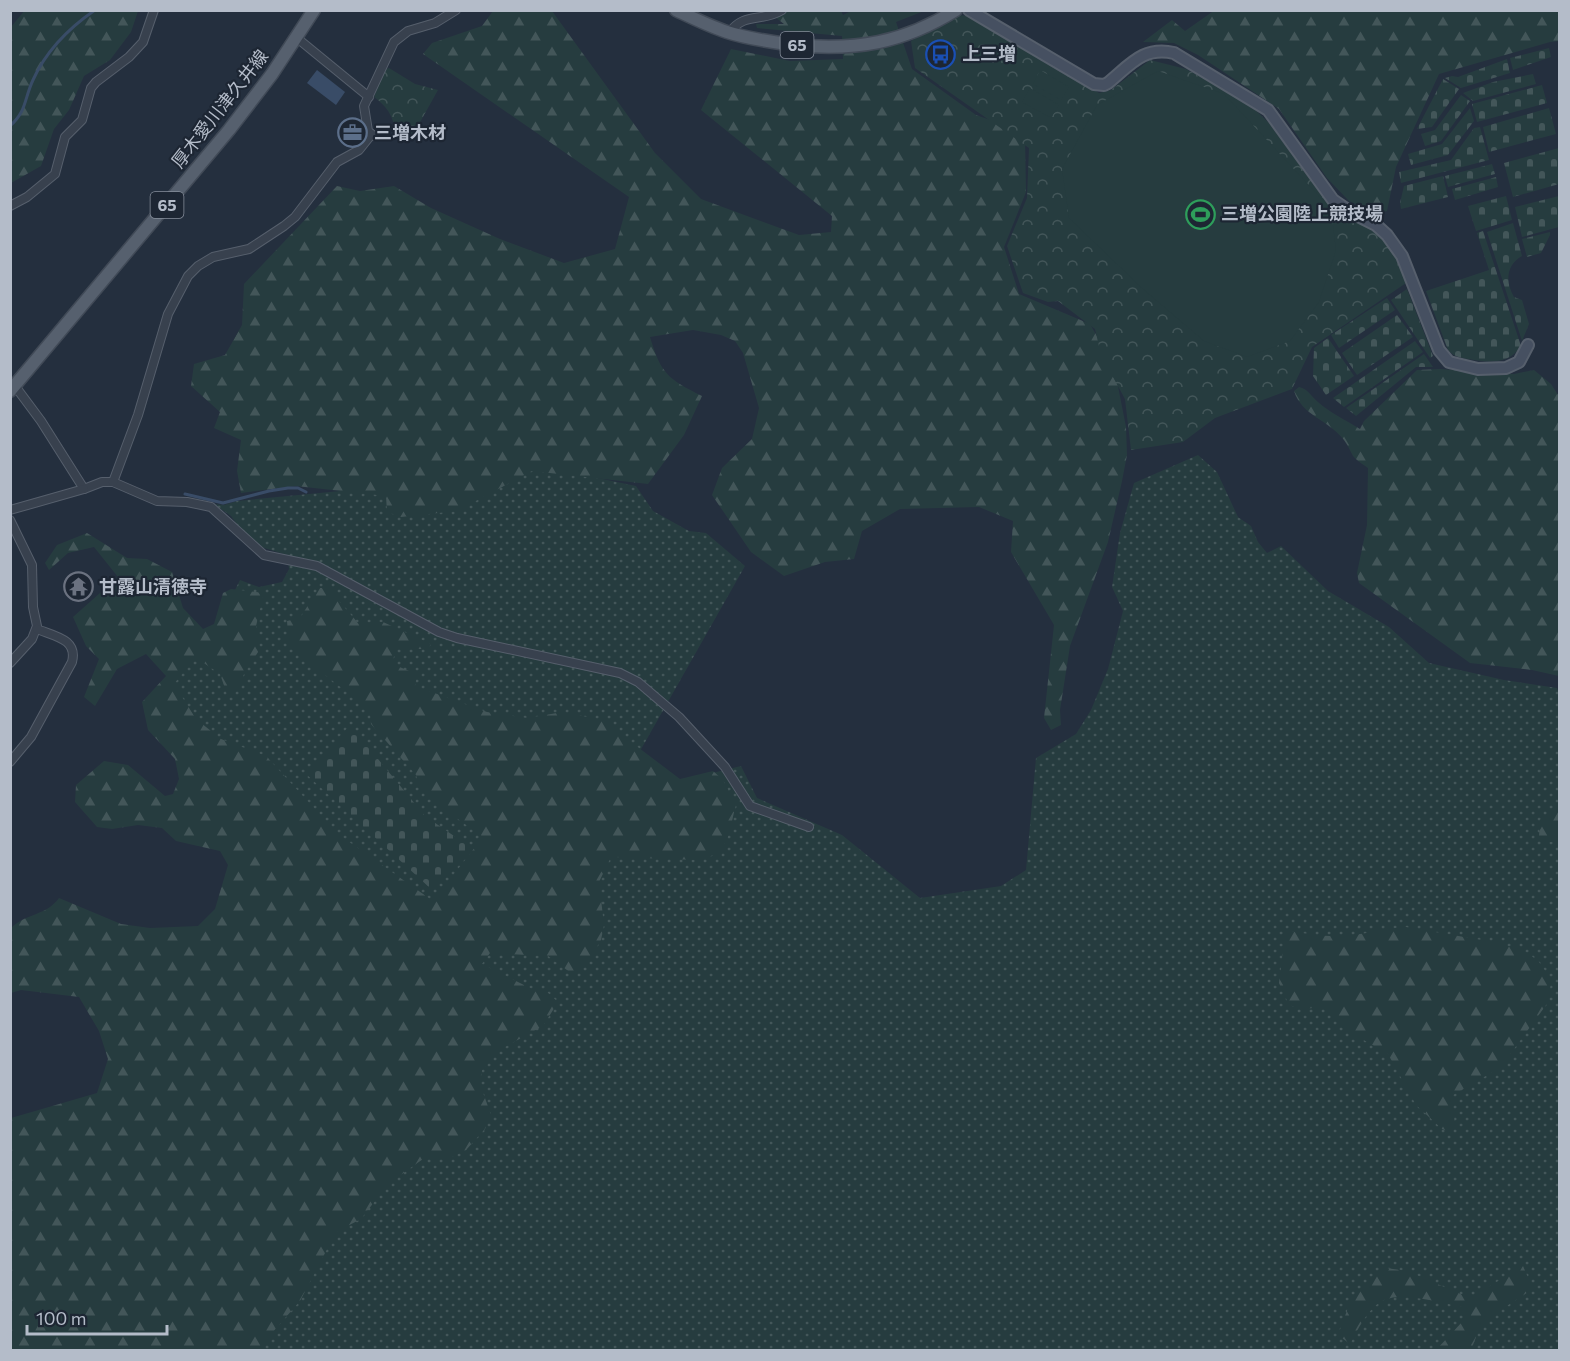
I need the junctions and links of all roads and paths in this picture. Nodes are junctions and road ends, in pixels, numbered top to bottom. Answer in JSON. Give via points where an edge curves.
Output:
{"nodes":[{"id":1,"x":154,"y":10,"type":"edge"},
{"id":2,"x":314,"y":10,"type":"edge"},
{"id":3,"x":456,"y":10,"type":"edge"},
{"id":4,"x":676,"y":10,"type":"edge"},
{"id":5,"x":956,"y":10,"type":"edge"},
{"id":6,"x":969,"y":10,"type":"edge"},
{"id":7,"x":781,"y":11,"type":"edge"},
{"id":8,"x":729,"y":33,"type":"junction"},
{"id":9,"x":297,"y":38,"type":"junction"},
{"id":10,"x":369,"y":97,"type":"junction"},
{"id":11,"x":10,"y":206,"type":"edge"},
{"id":12,"x":1528,"y":345,"type":"dead end"},
{"id":13,"x":13,"y":389,"type":"edge"},
{"id":14,"x":112,"y":482,"type":"junction"},
{"id":15,"x":84,"y":489,"type":"junction"},
{"id":16,"x":10,"y":510,"type":"edge"},
{"id":17,"x":10,"y":520,"type":"edge"},
{"id":18,"x":37,"y":629,"type":"junction"},
{"id":19,"x":10,"y":663,"type":"edge"},
{"id":20,"x":10,"y":762,"type":"edge"},
{"id":21,"x":809,"y":827,"type":"dead end"}],
"edges":[{"from":1,"to":11,"type":"street","via":[[143,42],[92,88],[82,120],[65,137],[55,174]]},
{"from":2,"to":9,"type":"main road","name":"厚木愛川津久井線","number":"65"},
{"from":3,"to":10,"type":"street","via":[[399,36]]},
{"from":4,"to":8,"type":"main road","number":"65"},
{"from":5,"to":8,"type":"main road","number":"65","via":[[914,33],[878,44],[781,43]]},
{"from":6,"to":12,"type":"street","via":[[1094,84],[1108,83],[1146,53],[1174,53],[1275,117],[1334,200],[1376,225],[1396,246],[1439,350],[1449,362],[1478,369],[1506,368],[1519,362]]},
{"from":7,"to":8,"type":"street","via":[[765,18],[744,19]]},
{"from":9,"to":10,"type":"street"},
{"from":9,"to":13,"type":"main road","name":"厚木愛川津久井線","number":"65","via":[[210,155]]},
{"from":10,"to":14,"type":"street","via":[[364,106],[368,131],[373,136],[359,150],[337,162],[284,226],[254,247],[213,257],[188,276],[168,314],[138,415]]},
{"from":13,"to":15,"type":"street","via":[[41,420]]},
{"from":14,"to":15,"type":"street"},
{"from":14,"to":21,"type":"street","via":[[157,501],[211,507],[264,555],[317,566],[439,632],[620,673],[638,682],[678,717],[724,767],[750,806]]},
{"from":15,"to":16,"type":"street"},
{"from":17,"to":18,"type":"street","via":[[32,565]]},
{"from":18,"to":19,"type":"street"},
{"from":18,"to":20,"type":"street","via":[[64,640],[73,647],[74,654],[31,737]]}]}
